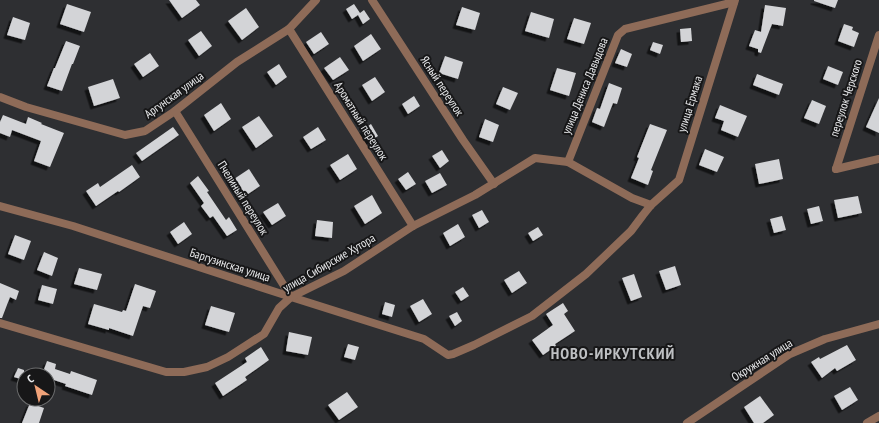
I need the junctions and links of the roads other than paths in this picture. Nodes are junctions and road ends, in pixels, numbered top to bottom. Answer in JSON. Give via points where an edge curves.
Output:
{"nodes":[{"id":1,"x":316,"y":0,"type":"edge"},
{"id":2,"x":372,"y":0,"type":"edge"},
{"id":3,"x":735,"y":1,"type":"edge"},
{"id":4,"x":289,"y":29,"type":"junction"},
{"id":5,"x":879,"y":35,"type":"edge"},
{"id":6,"x":0,"y":97,"type":"edge"},
{"id":7,"x":175,"y":111,"type":"junction"},
{"id":8,"x":879,"y":159,"type":"edge"},
{"id":9,"x":568,"y":162,"type":"junction"},
{"id":10,"x":494,"y":184,"type":"junction"},
{"id":11,"x":651,"y":205,"type":"junction"},
{"id":12,"x":0,"y":206,"type":"edge"},
{"id":13,"x":413,"y":226,"type":"junction"},
{"id":14,"x":291,"y":297,"type":"junction"},
{"id":15,"x":0,"y":324,"type":"edge"},
{"id":16,"x":879,"y":324,"type":"edge"},
{"id":17,"x":448,"y":355,"type":"joint"},
{"id":18,"x":879,"y":416,"type":"edge"},
{"id":19,"x":687,"y":423,"type":"edge"},
{"id":20,"x":868,"y":423,"type":"edge"}],
"edges":[{"from":1,"to":4,"type":"street","name":"Аргунская улица"},
{"from":2,"to":10,"type":"street","name":"Ясный переулок"},
{"from":3,"to":9,"type":"street","name":"улица Дениса Давыдова","via":[[626,29],[618,36]]},
{"from":3,"to":11,"type":"street","name":"улица Ермака","via":[[679,180]]},
{"from":4,"to":7,"type":"street","name":"Аргунская улица","via":[[237,62]]},
{"from":4,"to":13,"type":"street","name":"Ароматный переулок"},
{"from":5,"to":8,"type":"street","name":"переулок Черского","via":[[836,169]]},
{"from":6,"to":7,"type":"street","name":"Аргунская улица","via":[[26,107],[125,135],[145,131]]},
{"from":7,"to":14,"type":"street","name":"Пчелиный переулок"},
{"from":9,"to":10,"type":"street","via":[[535,158]]},
{"from":9,"to":11,"type":"street","via":[[632,198]]},
{"from":10,"to":13,"type":"street","name":"улица Сибирские Хутора"},
{"from":11,"to":17,"type":"street","name":"улица Ермака","via":[[632,231],[586,274],[532,316]]},
{"from":12,"to":14,"type":"street","name":"Баргузинская улица","via":[[73,226]]},
{"from":13,"to":14,"type":"street","name":"улица Сибирские Хутора","via":[[344,271]]},
{"from":14,"to":15,"type":"street","name":"улица Сибирские Хутора","via":[[280,308],[264,334],[207,367],[184,372],[166,372]]},
{"from":14,"to":17,"type":"street","name":"Баргузинская улица","via":[[424,339]]},
{"from":16,"to":19,"type":"street","name":"Окружная улица","via":[[825,339],[790,354]]},
{"from":18,"to":20,"type":"street"}]}
